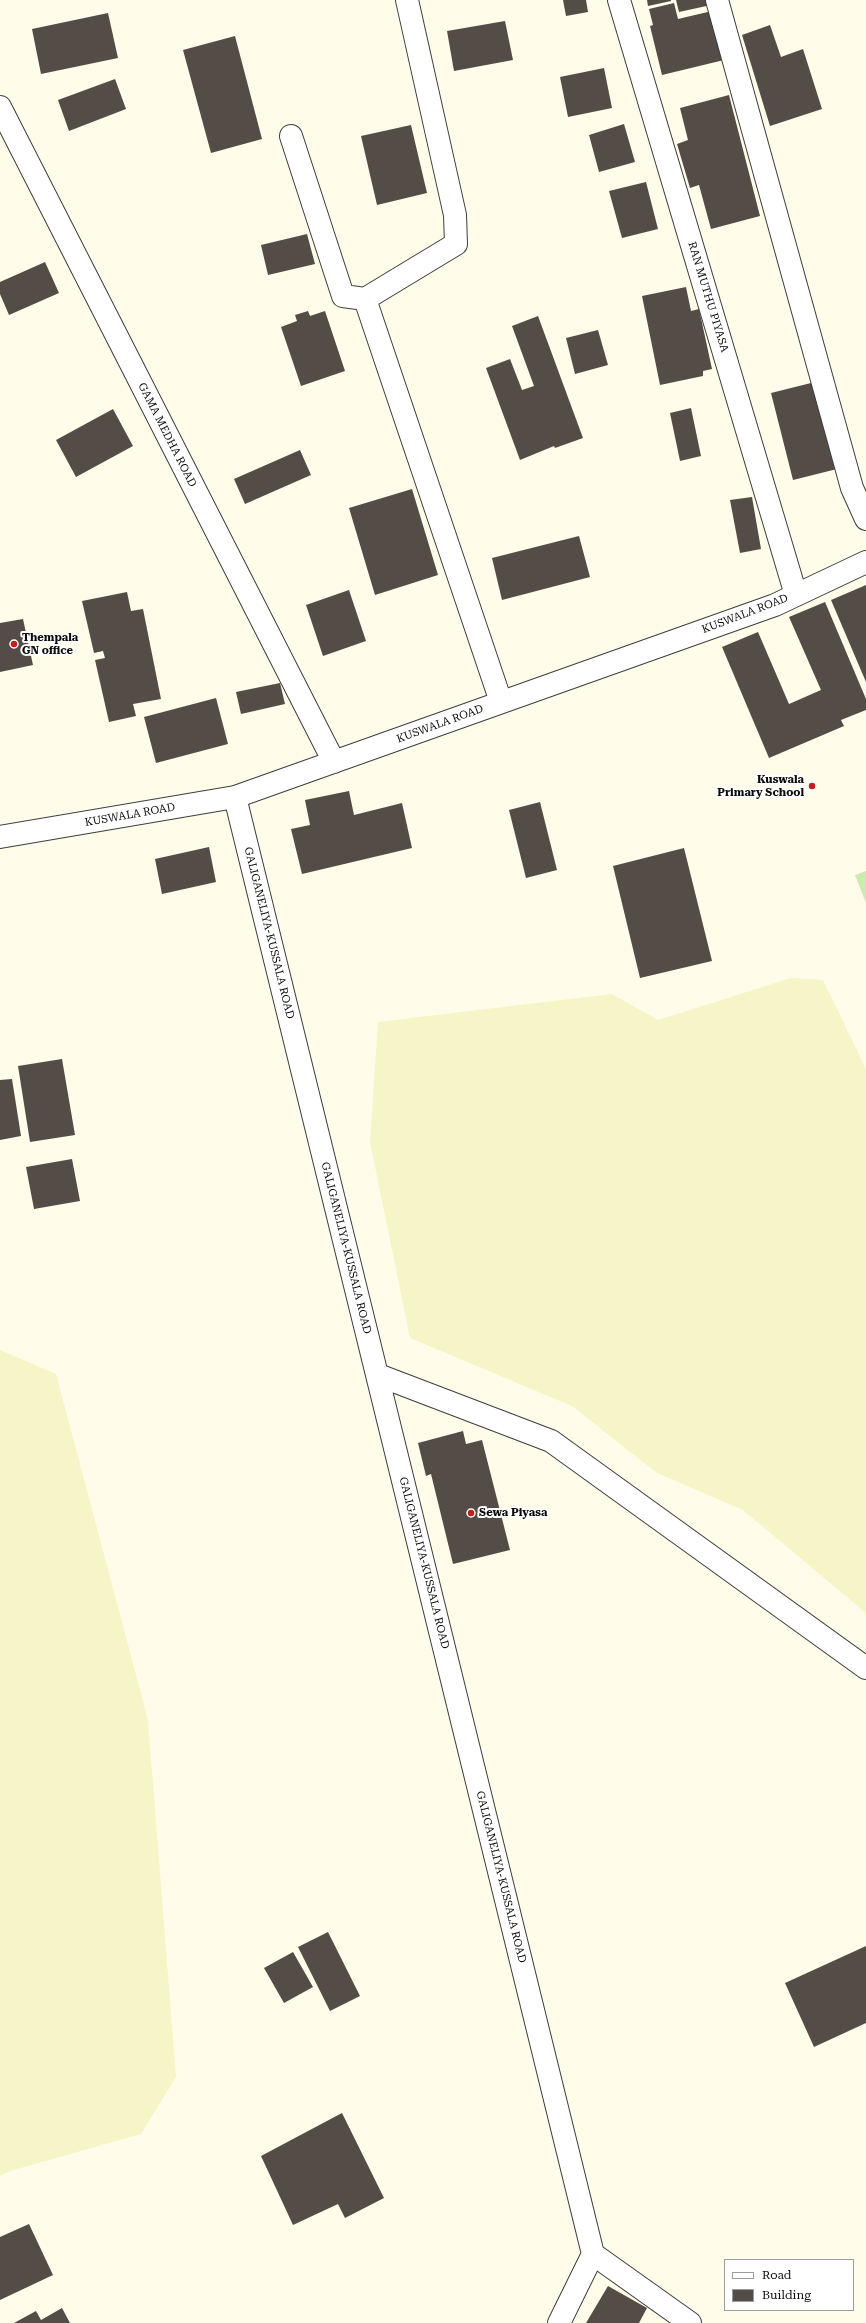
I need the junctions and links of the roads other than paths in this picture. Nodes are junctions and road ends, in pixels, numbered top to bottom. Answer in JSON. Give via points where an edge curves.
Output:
{"nodes":[{"id":1,"x":407,"y":0,"type":"edge"},
{"id":2,"x":619,"y":0,"type":"edge"},
{"id":3,"x":717,"y":0,"type":"edge"},
{"id":4,"x":0,"y":107,"type":"edge"},
{"id":5,"x":291,"y":136,"type":"dead end"},
{"id":6,"x":365,"y":299,"type":"junction"},
{"id":7,"x":866,"y":519,"type":"edge"},
{"id":8,"x":866,"y":562,"type":"edge"},
{"id":9,"x":796,"y":595,"type":"junction"},
{"id":10,"x":501,"y":702,"type":"junction"},
{"id":11,"x":334,"y":762,"type":"junction"},
{"id":12,"x":236,"y":797,"type":"junction"},
{"id":13,"x":0,"y":837,"type":"edge"},
{"id":14,"x":378,"y":1375,"type":"junction"},
{"id":15,"x":866,"y":1668,"type":"edge"},
{"id":16,"x":593,"y":2254,"type":"junction"},
{"id":17,"x":559,"y":2323,"type":"edge"},
{"id":18,"x":690,"y":2323,"type":"edge"}],
"edges":[{"from":1,"to":6,"type":"street","via":[[455,215],[456,244]]},
{"from":2,"to":9,"type":"street","name":"RAN MUTHU PIYASA"},
{"from":3,"to":7,"type":"street","via":[[852,488]]},
{"from":4,"to":11,"type":"street","name":"GAMA MEDHA ROAD"},
{"from":5,"to":6,"type":"street","via":[[343,296]]},
{"from":6,"to":10,"type":"street"},
{"from":8,"to":9,"type":"street","name":"KUSWALA ROAD"},
{"from":9,"to":10,"type":"street","name":"KUSWALA ROAD","via":[[775,605]]},
{"from":10,"to":11,"type":"street","name":"KUSWALA ROAD"},
{"from":11,"to":12,"type":"street","name":"KUSWALA ROAD"},
{"from":12,"to":13,"type":"street","name":"KUSWALA ROAD"},
{"from":12,"to":14,"type":"street","name":"GALIGANELIYA-KUSSALA ROAD"},
{"from":14,"to":15,"type":"street","via":[[551,1441]]},
{"from":14,"to":16,"type":"street","name":"GALIGANELIYA-KUSSALA ROAD"},
{"from":16,"to":17,"type":"street"},
{"from":16,"to":18,"type":"street"}]}
